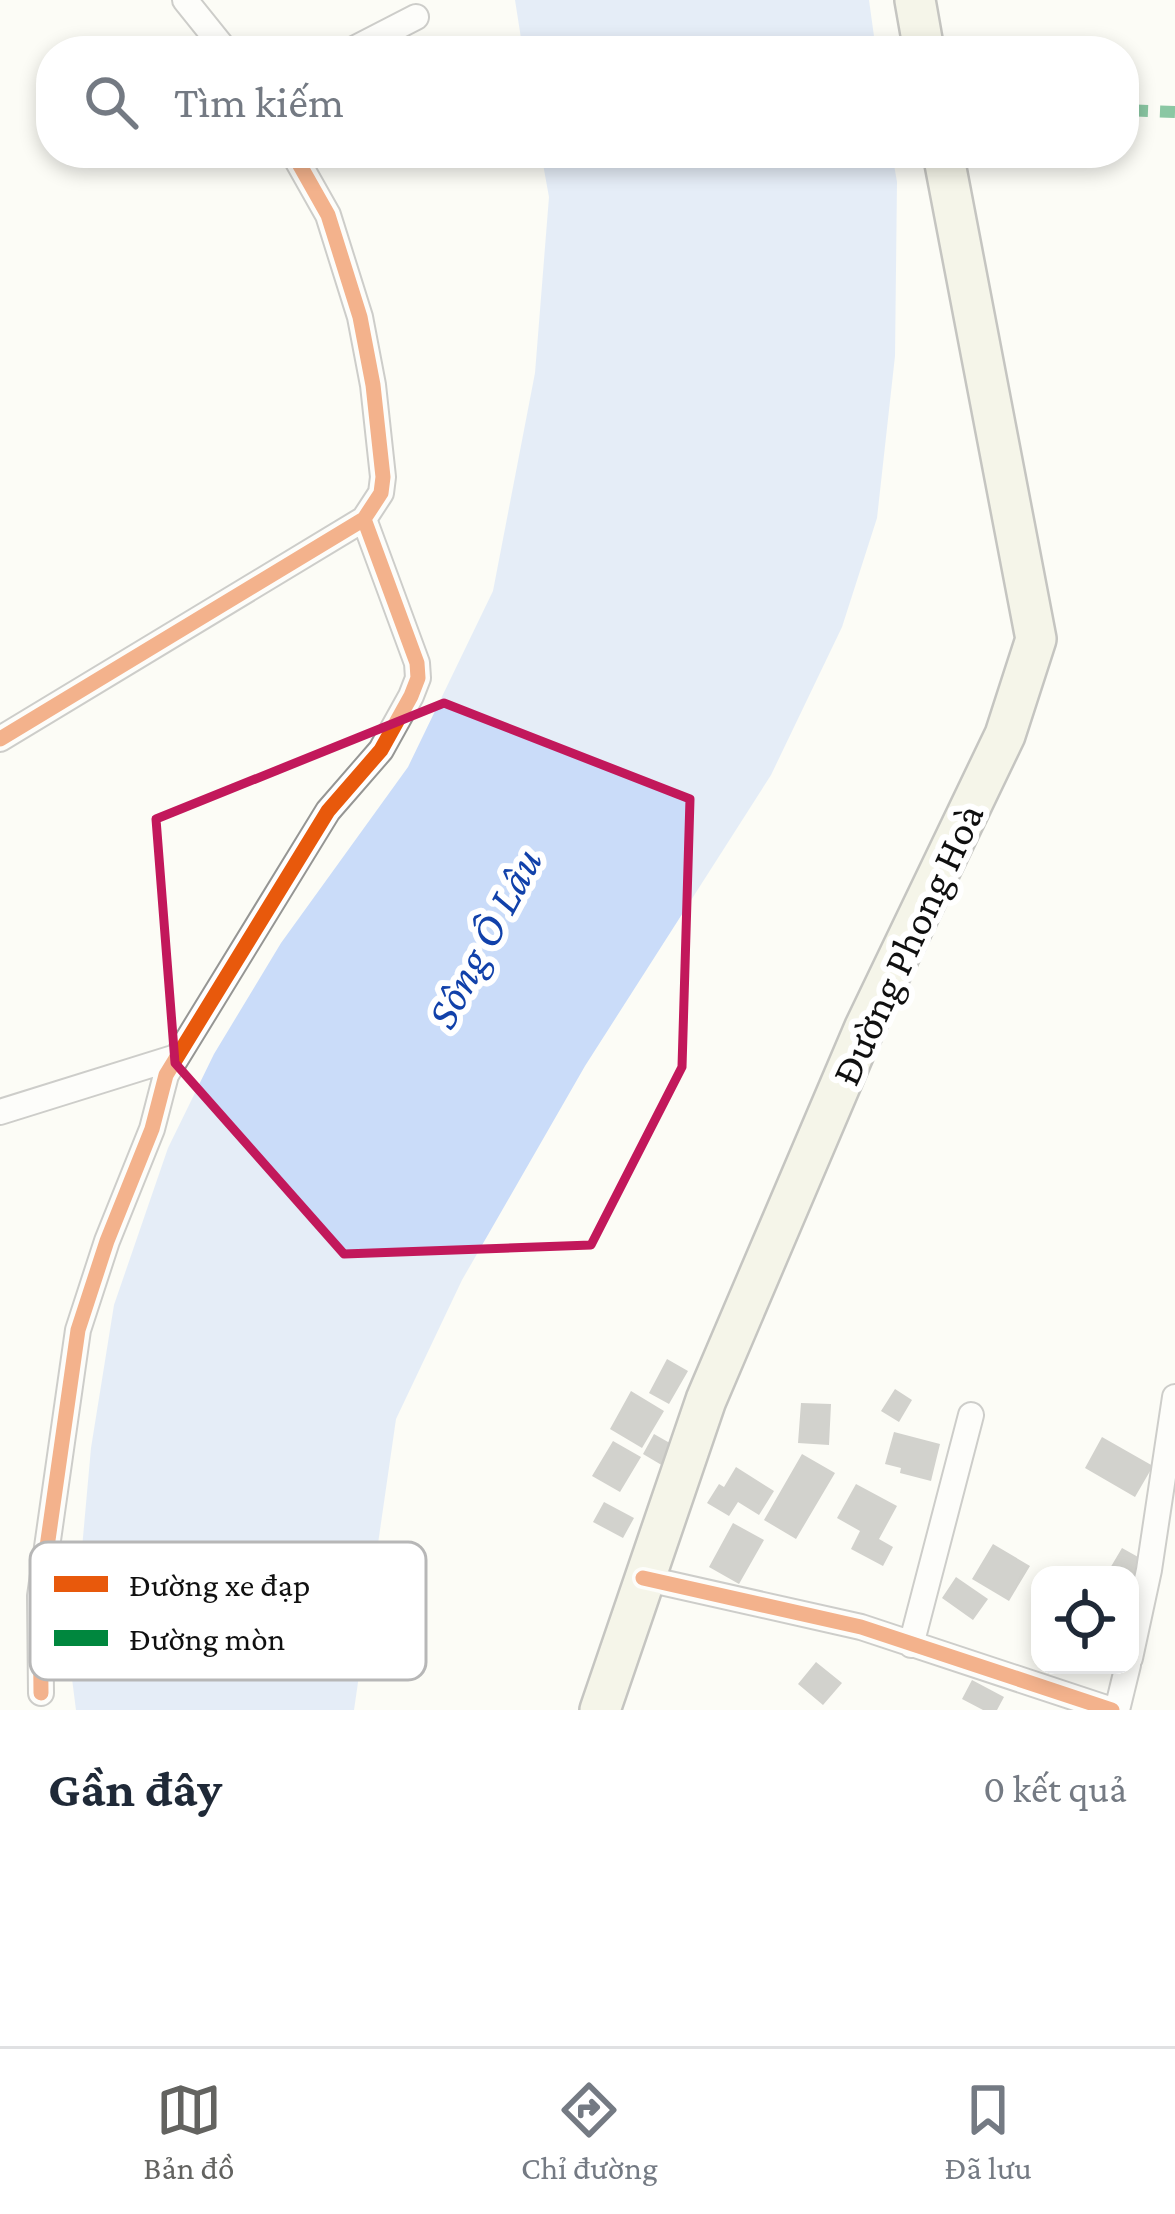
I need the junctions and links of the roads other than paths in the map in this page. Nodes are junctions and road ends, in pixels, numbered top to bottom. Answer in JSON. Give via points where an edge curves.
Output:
{"nodes":[{"id":1,"x":185,"y":0,"type":"edge"},
{"id":2,"x":915,"y":0,"type":"edge"},
{"id":3,"x":416,"y":17,"type":"dead end"},
{"id":4,"x":214,"y":36,"type":"edge"},
{"id":5,"x":379,"y":36,"type":"edge"},
{"id":6,"x":921,"y":36,"type":"edge"},
{"id":7,"x":301,"y":168,"type":"edge"},
{"id":8,"x":946,"y":168,"type":"edge"},
{"id":9,"x":364,"y":520,"type":"junction"},
{"id":10,"x":0,"y":740,"type":"edge"},
{"id":11,"x":173,"y":1058,"type":"junction"},
{"id":12,"x":0,"y":1112,"type":"edge"},
{"id":13,"x":1175,"y":1397,"type":"edge"},
{"id":14,"x":971,"y":1415,"type":"dead end"},
{"id":15,"x":48,"y":1542,"type":"edge"},
{"id":16,"x":643,"y":1578,"type":"junction"},
{"id":17,"x":1139,"y":1616,"type":"edge"},
{"id":18,"x":911,"y":1645,"type":"junction"},
{"id":19,"x":1125,"y":1674,"type":"edge"},
{"id":20,"x":41,"y":1680,"type":"edge"},
{"id":21,"x":41,"y":1694,"type":"dead end"},
{"id":22,"x":599,"y":1710,"type":"edge"},
{"id":23,"x":1114,"y":1710,"type":"edge"}],
"edges":[{"from":1,"to":4,"type":"street"},
{"from":2,"to":6,"type":"main road"},
{"from":3,"to":5,"type":"street"},
{"from":7,"to":9,"type":"street","via":[[328,215],[373,385],[381,493]]},
{"from":8,"to":16,"type":"main road","name":"Đường Phong Hoà","via":[[1036,639],[1004,735],[865,1027],[706,1400]]},
{"from":9,"to":10,"type":"street"},
{"from":9,"to":11,"type":"street","via":[[418,678],[370,768],[317,828]]},
{"from":11,"to":12,"type":"street"},
{"from":11,"to":15,"type":"street","via":[[78,1330]]},
{"from":13,"to":17,"type":"street"},
{"from":14,"to":18,"type":"street"},
{"from":16,"to":18,"type":"street","via":[[791,1608]]},
{"from":16,"to":22,"type":"main road","name":"Đường Phong Hoà"},
{"from":18,"to":23,"type":"street"},
{"from":19,"to":23,"type":"street"},
{"from":20,"to":21,"type":"street"}]}
